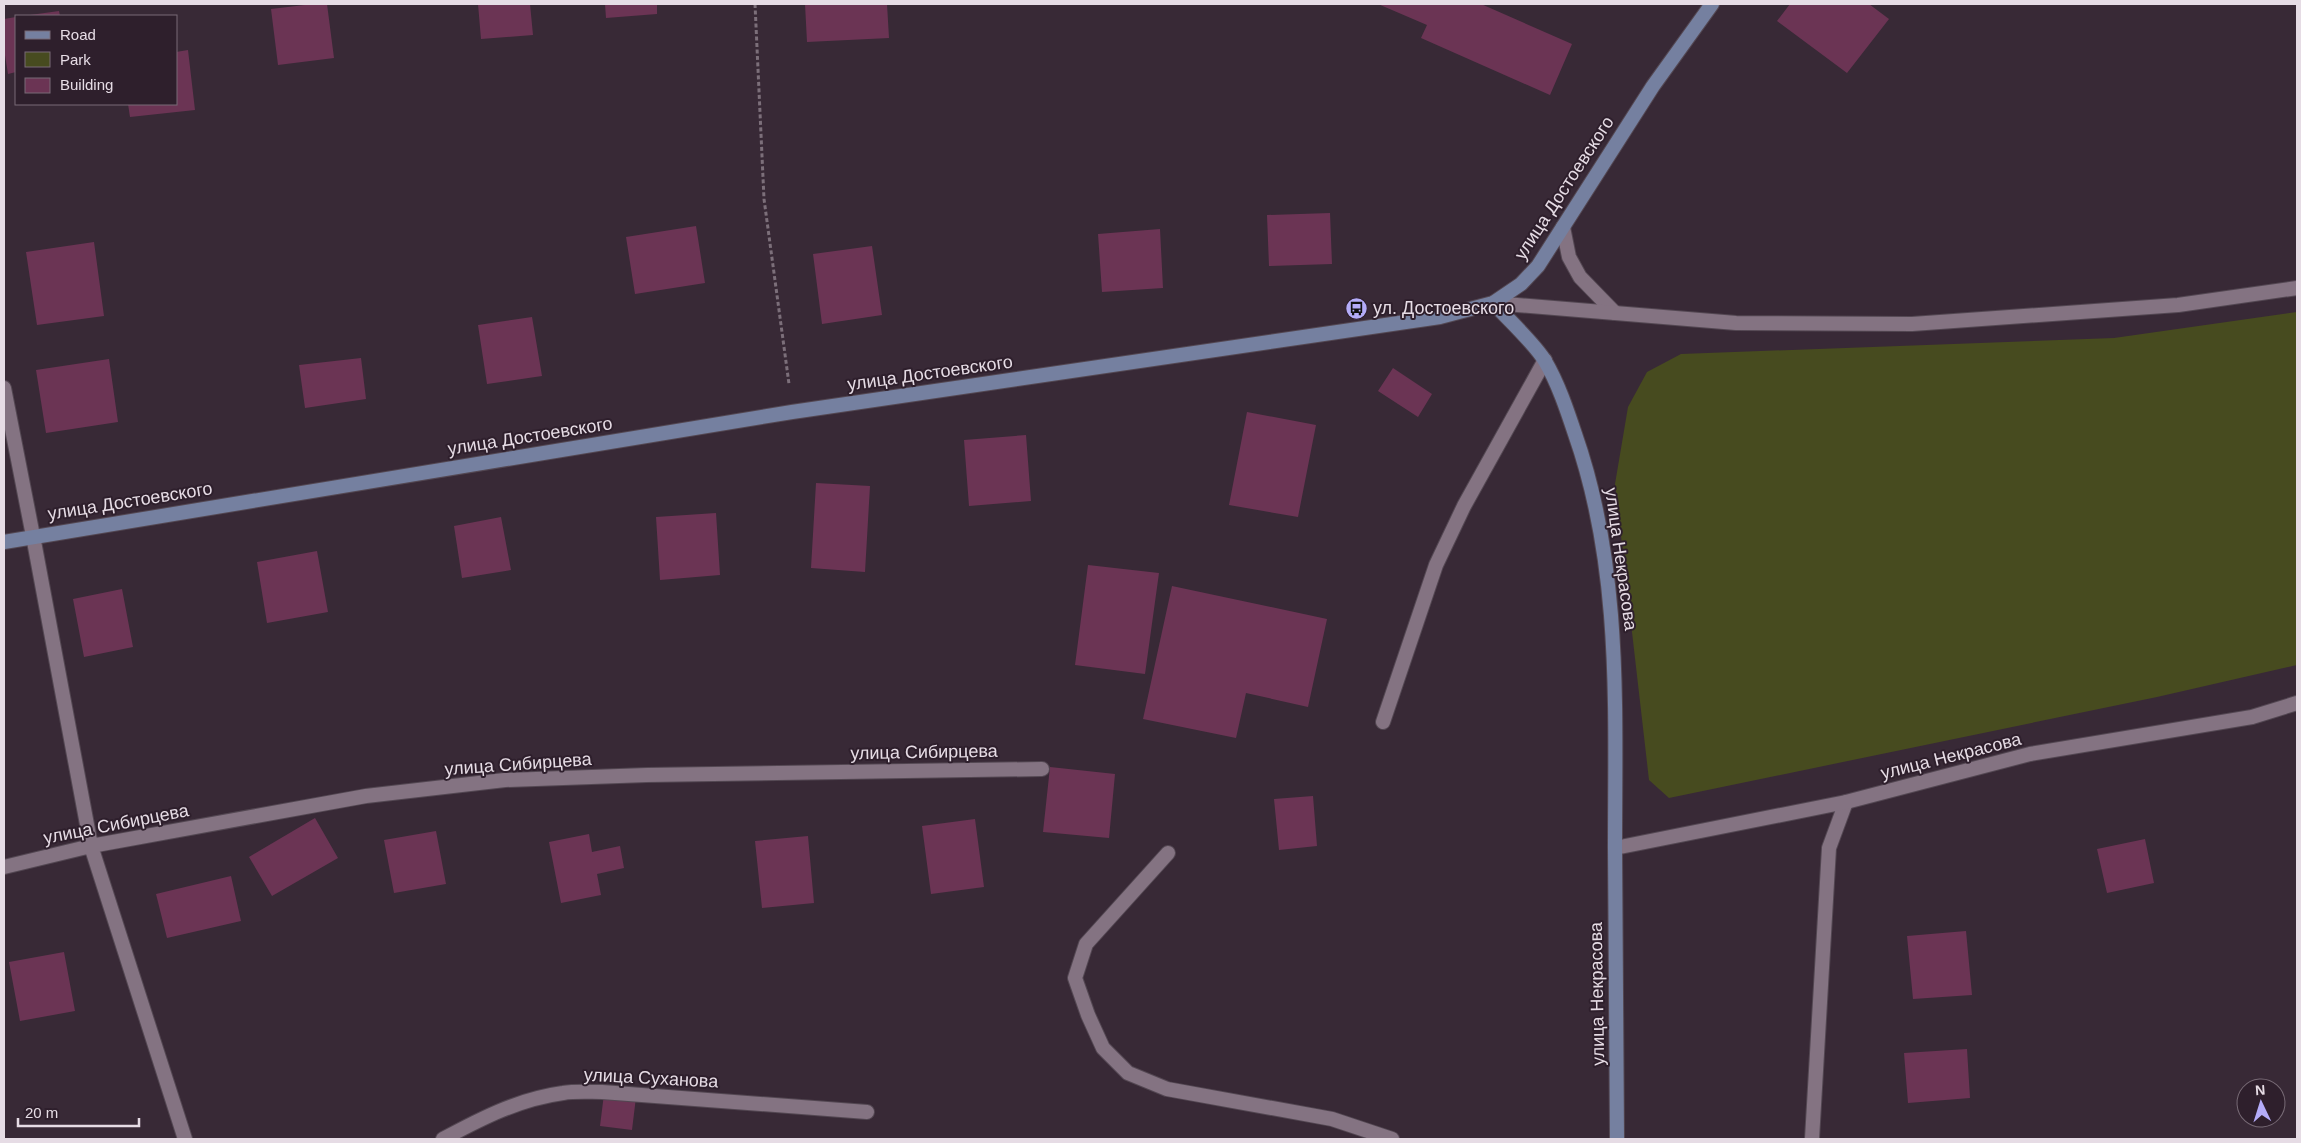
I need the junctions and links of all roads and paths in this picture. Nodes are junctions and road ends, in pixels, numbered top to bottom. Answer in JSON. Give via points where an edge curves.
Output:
{"nodes":[{"id":1,"x":755,"y":4,"type":"edge"},
{"id":2,"x":1712,"y":4,"type":"edge"},
{"id":3,"x":1563,"y":227,"type":"junction"},
{"id":4,"x":2297,"y":288,"type":"edge"},
{"id":5,"x":1493,"y":303,"type":"junction"},
{"id":6,"x":1615,"y":313,"type":"junction"},
{"id":7,"x":1545,"y":360,"type":"junction"},
{"id":8,"x":4,"y":388,"type":"edge"},
{"id":9,"x":792,"y":412,"type":"junction"},
{"id":10,"x":33,"y":536,"type":"junction"},
{"id":11,"x":4,"y":542,"type":"edge"},
{"id":12,"x":2297,"y":703,"type":"edge"},
{"id":13,"x":1383,"y":722,"type":"dead end"},
{"id":14,"x":1042,"y":769,"type":"dead end"},
{"id":15,"x":1846,"y":802,"type":"junction"},
{"id":16,"x":91,"y":846,"type":"junction"},
{"id":17,"x":1615,"y":848,"type":"junction"},
{"id":18,"x":1168,"y":853,"type":"dead end"},
{"id":19,"x":4,"y":867,"type":"edge"},
{"id":20,"x":867,"y":1112,"type":"dead end"},
{"id":21,"x":185,"y":1139,"type":"edge"},
{"id":22,"x":443,"y":1139,"type":"edge"},
{"id":23,"x":1392,"y":1139,"type":"edge"},
{"id":24,"x":1617,"y":1139,"type":"edge"},
{"id":25,"x":1812,"y":1139,"type":"edge"}],
"edges":[{"from":1,"to":9,"type":"path","via":[[764,199]]},
{"from":2,"to":3,"type":"main road","name":"улица Достоевского","via":[[1653,86]]},
{"from":3,"to":5,"type":"main road","name":"улица Достоевского","via":[[1538,266],[1521,284]]},
{"from":3,"to":6,"type":"street","via":[[1569,257],[1580,277]]},
{"from":4,"to":6,"type":"street","via":[[2178,304],[1912,324],[1736,323]]},
{"from":5,"to":6,"type":"street"},
{"from":5,"to":7,"type":"main road","name":"улица Некрасова"},
{"from":5,"to":9,"type":"main road","name":"улица Достоевского","via":[[1440,317]]},
{"from":7,"to":13,"type":"street","via":[[1464,506],[1436,565]]},
{"from":7,"to":17,"type":"main road","name":"улица Некрасова","via":[[1590,474],[1608,584],[1616,672]]},
{"from":8,"to":10,"type":"street"},
{"from":9,"to":10,"type":"main road","name":"улица Достоевского"},
{"from":10,"to":11,"type":"main road","name":"улица Достоевского"},
{"from":10,"to":16,"type":"street"},
{"from":12,"to":15,"type":"street","name":"улица Некрасова","via":[[2252,716],[2030,754]]},
{"from":14,"to":16,"type":"street","name":"улица Сибирцева","via":[[505,780],[366,796]]},
{"from":15,"to":17,"type":"street","name":"улица Некрасова"},
{"from":15,"to":25,"type":"street","via":[[1829,848]]},
{"from":16,"to":19,"type":"street","name":"улица Сибирцева"},
{"from":16,"to":21,"type":"street"},
{"from":17,"to":24,"type":"main road","name":"улица Некрасова"},
{"from":18,"to":23,"type":"street","via":[[1086,944],[1076,978],[1103,1048],[1128,1072],[1167,1089],[1332,1119]]},
{"from":20,"to":22,"type":"street","name":"улица Суханова","via":[[602,1092],[564,1092],[522,1101]]}]}
